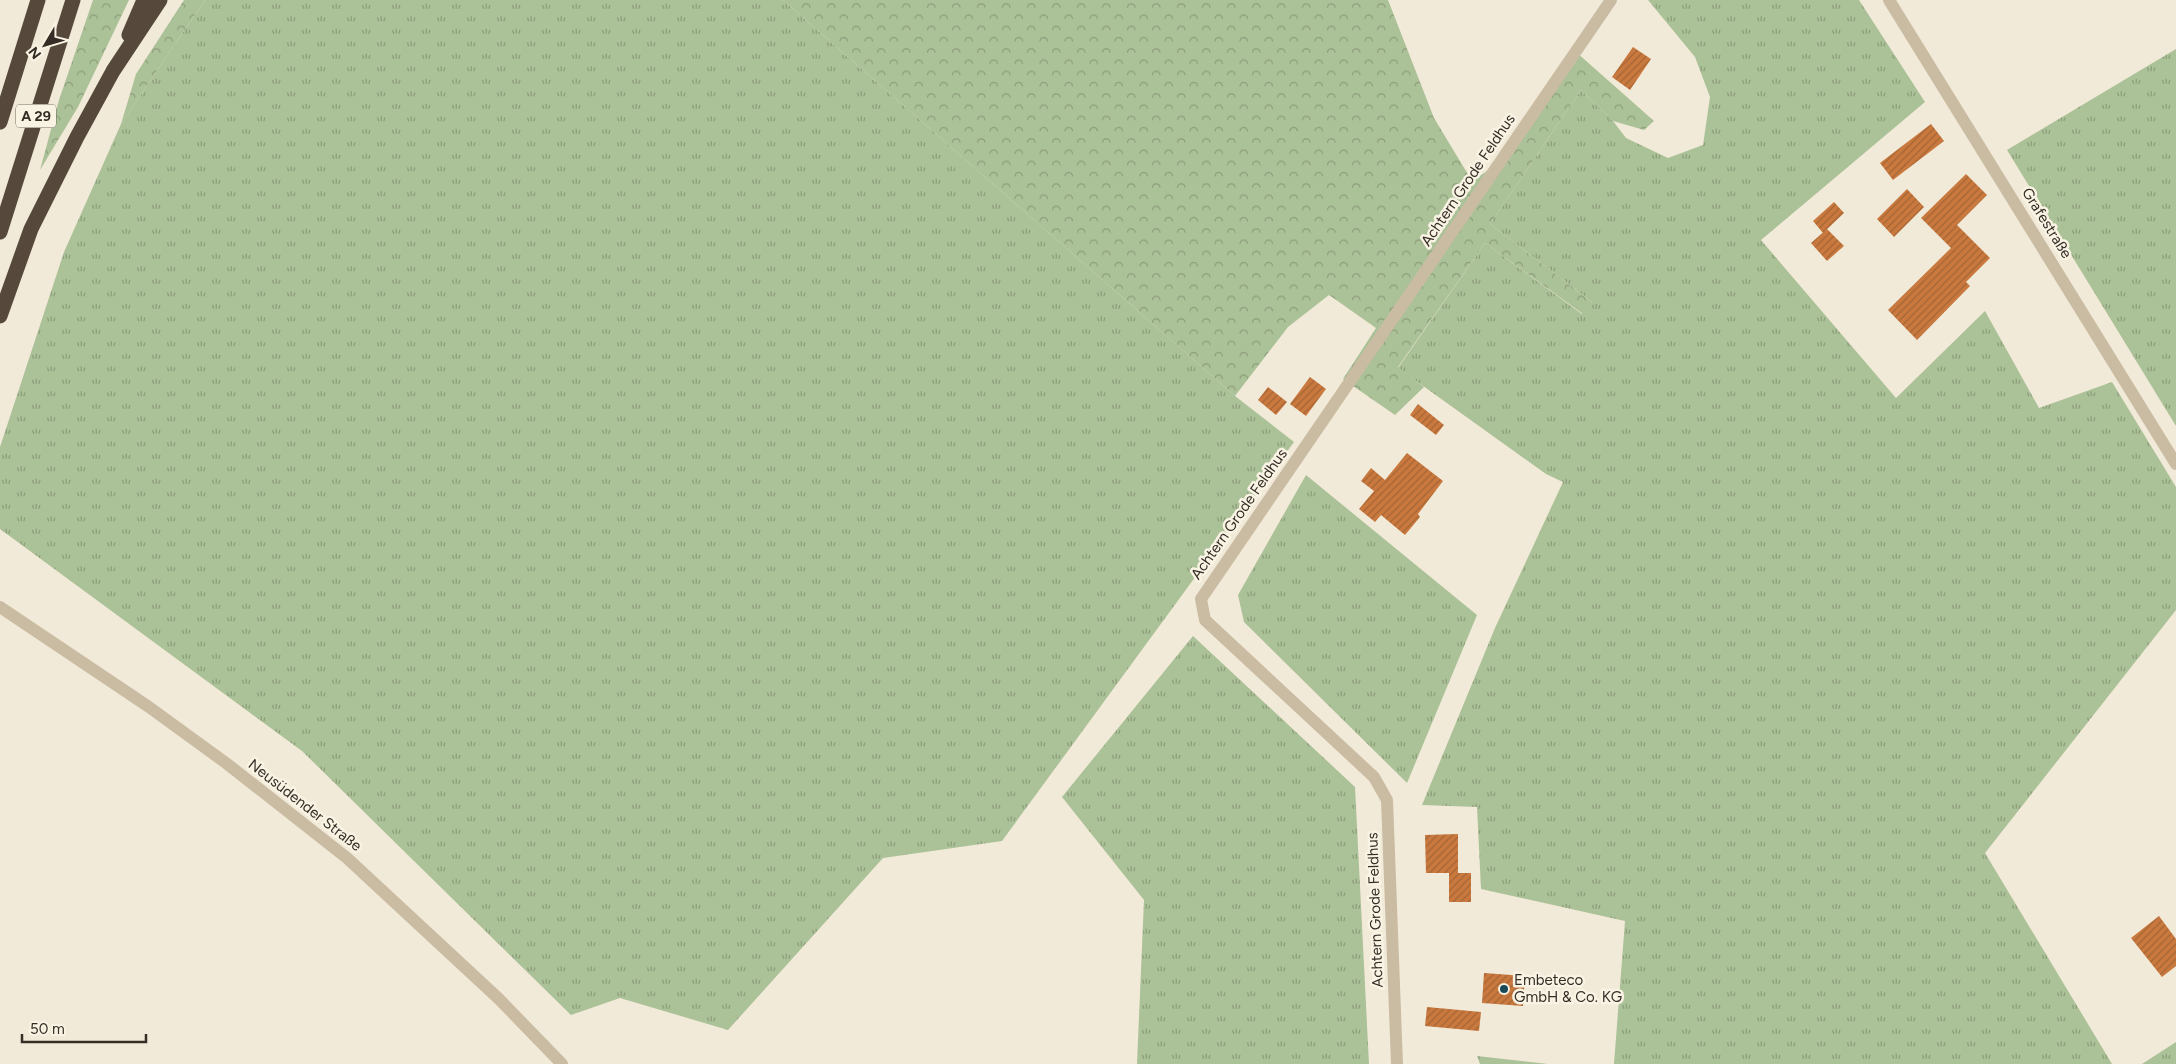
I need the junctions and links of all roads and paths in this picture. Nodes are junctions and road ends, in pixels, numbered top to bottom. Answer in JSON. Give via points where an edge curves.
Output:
{"nodes":[{"id":1,"x":28,"y":0,"type":"edge"},
{"id":2,"x":38,"y":0,"type":"edge"},
{"id":3,"x":73,"y":0,"type":"edge"},
{"id":4,"x":144,"y":0,"type":"edge"},
{"id":5,"x":160,"y":0,"type":"edge"},
{"id":6,"x":1611,"y":0,"type":"edge"},
{"id":7,"x":1889,"y":0,"type":"edge"},
{"id":8,"x":16,"y":67,"type":"junction"},
{"id":9,"x":113,"y":71,"type":"junction"},
{"id":10,"x":0,"y":122,"type":"edge"},
{"id":11,"x":0,"y":232,"type":"edge"},
{"id":12,"x":0,"y":316,"type":"edge"},
{"id":13,"x":2176,"y":464,"type":"edge"},
{"id":14,"x":0,"y":606,"type":"edge"},
{"id":15,"x":562,"y":1064,"type":"edge"},
{"id":16,"x":1397,"y":1064,"type":"edge"}],
"edges":[{"from":1,"to":8,"type":"highway"},
{"from":2,"to":8,"type":"highway","number":"A 29"},
{"from":3,"to":11,"type":"highway","number":"A 29"},
{"from":4,"to":9,"type":"highway"},
{"from":5,"to":9,"type":"highway"},
{"from":6,"to":16,"type":"street","name":"Achtern Grode Feldhus","via":[[1200,598],[1204,620],[1374,777],[1387,800]]},
{"from":7,"to":13,"type":"street","name":"Grafestraße"},
{"from":8,"to":10,"type":"highway","number":"A 29"},
{"from":9,"to":12,"type":"highway","via":[[31,229]]},
{"from":14,"to":15,"type":"street","name":"Neusüdender Straße","via":[[195,740],[347,858],[499,999]]}]}
